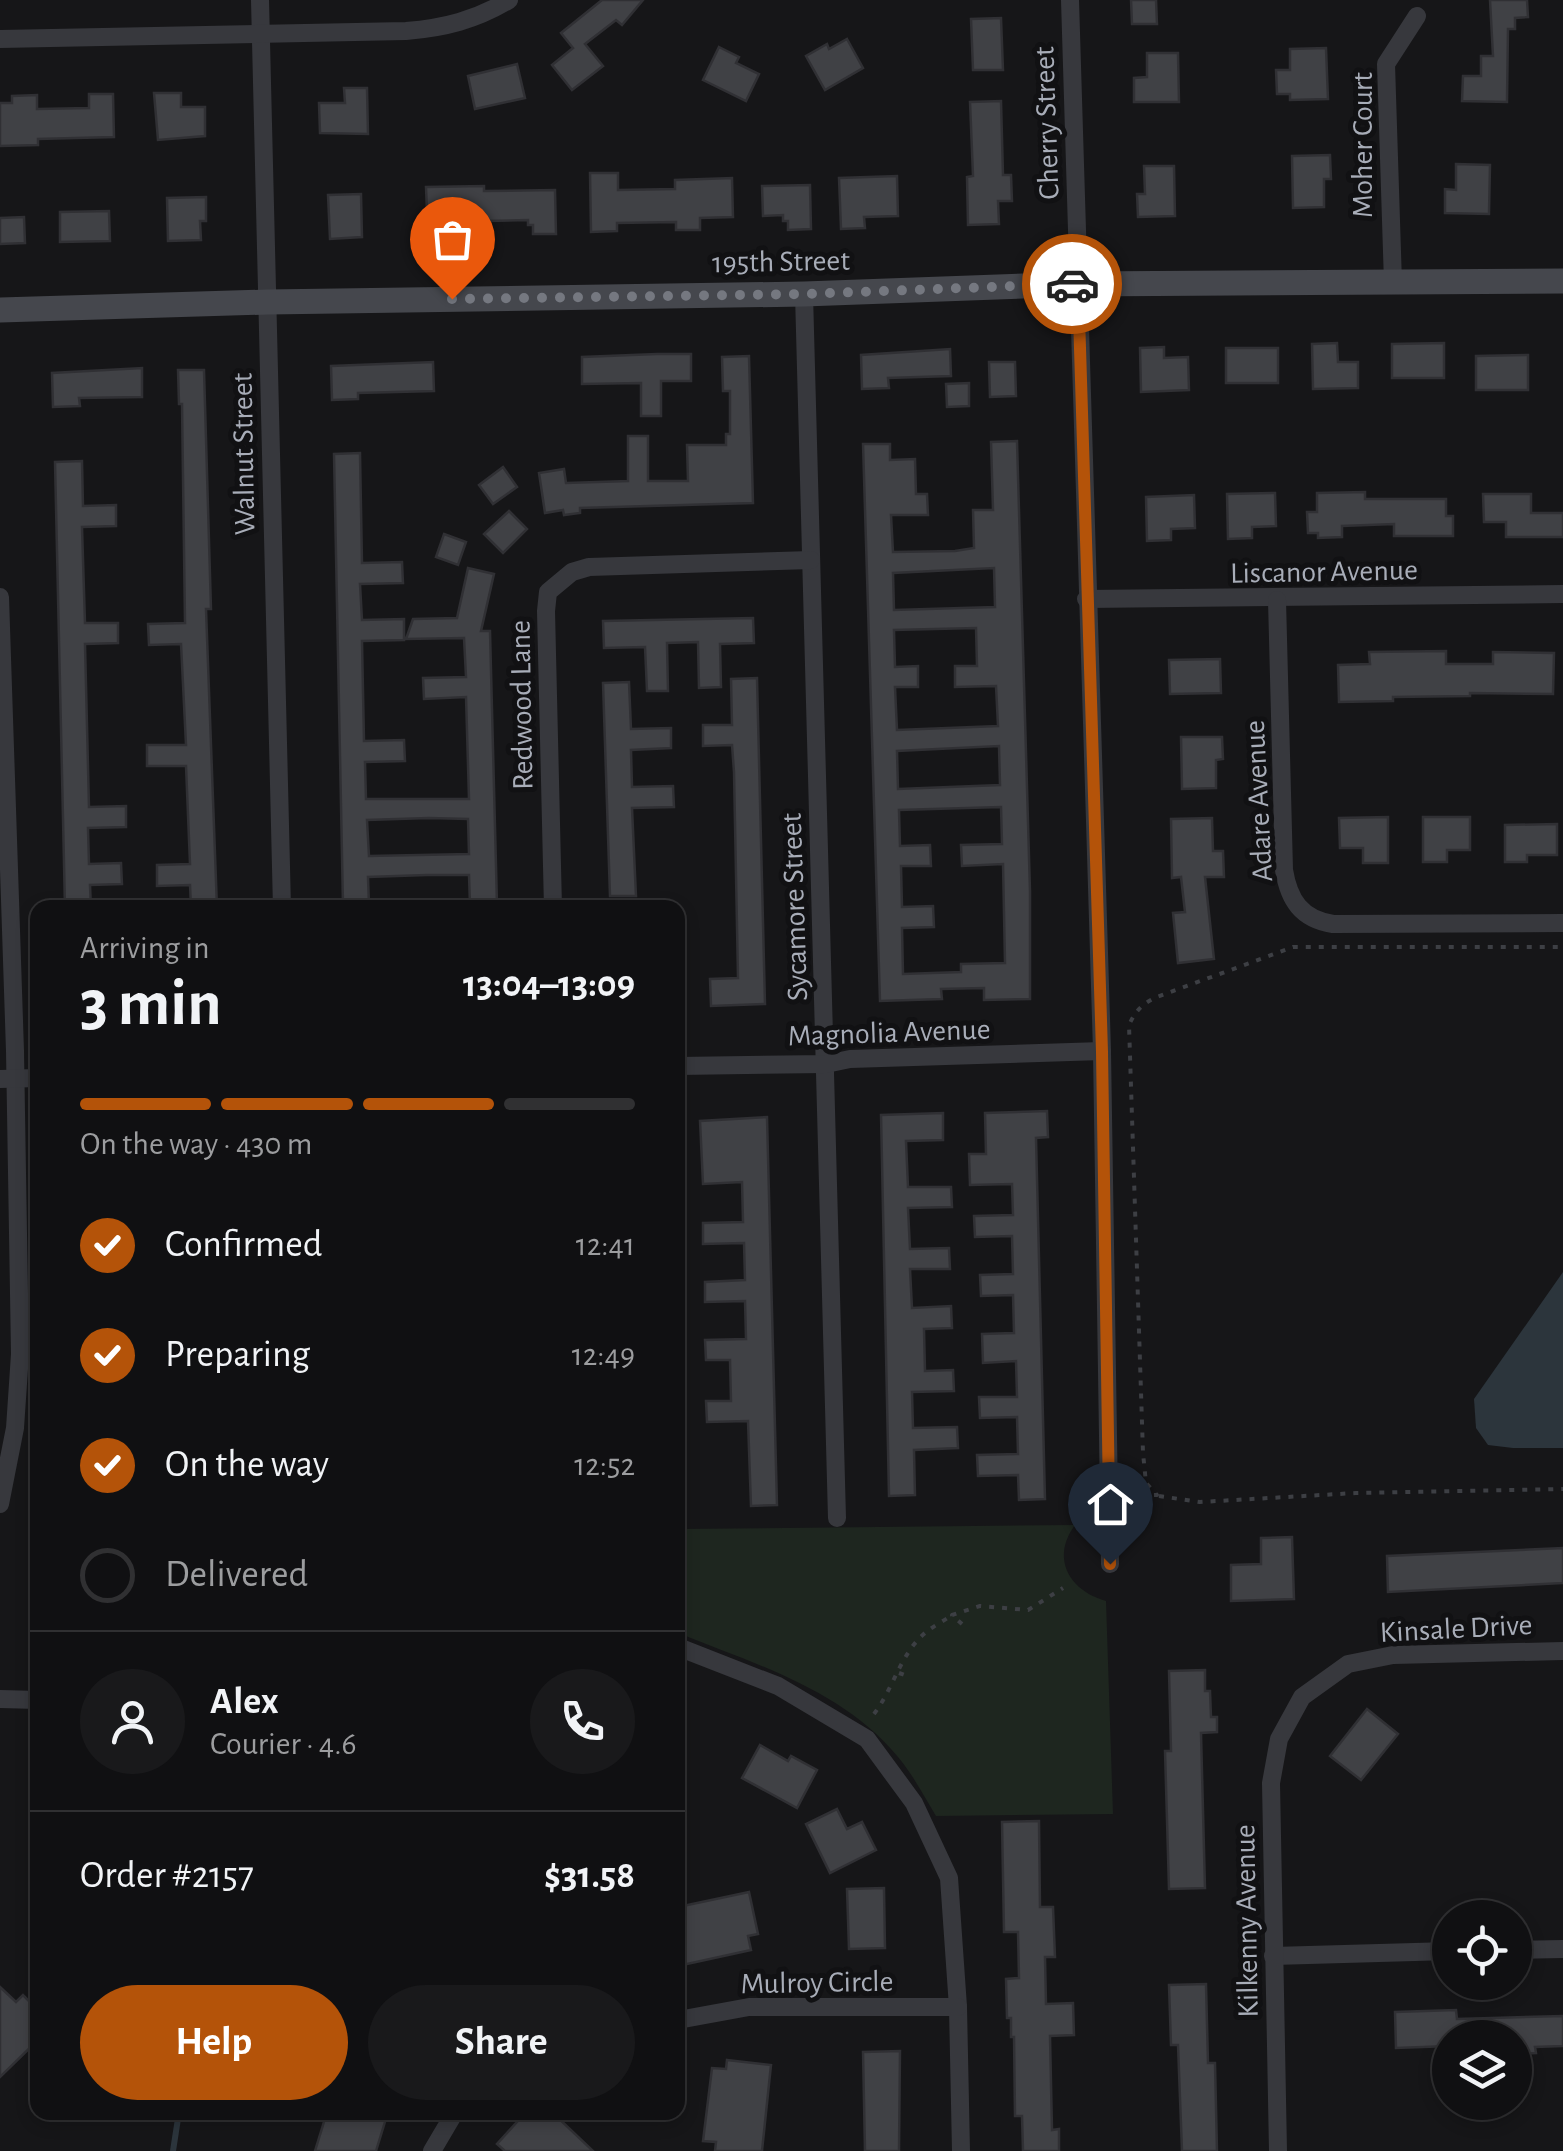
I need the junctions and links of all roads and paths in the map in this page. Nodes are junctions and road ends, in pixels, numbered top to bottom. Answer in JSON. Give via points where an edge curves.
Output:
{"nodes":[{"id":1,"x":260,"y":0,"type":"edge"},
{"id":2,"x":509,"y":0,"type":"edge"},
{"id":3,"x":1070,"y":0,"type":"edge"},
{"id":4,"x":1417,"y":16,"type":"dead end"},
{"id":5,"x":261,"y":34,"type":"junction"},
{"id":6,"x":0,"y":38,"type":"edge"},
{"id":7,"x":1563,"y":281,"type":"edge"},
{"id":8,"x":1392,"y":282,"type":"junction"},
{"id":9,"x":1078,"y":284,"type":"junction"},
{"id":10,"x":804,"y":294,"type":"junction"},
{"id":11,"x":268,"y":302,"type":"junction"},
{"id":12,"x":0,"y":310,"type":"edge"},
{"id":13,"x":810,"y":560,"type":"junction"},
{"id":14,"x":1563,"y":594,"type":"edge"},
{"id":15,"x":0,"y":597,"type":"edge"},
{"id":16,"x":1086,"y":599,"type":"junction"},
{"id":17,"x":1277,"y":600,"type":"junction"},
{"id":18,"x":3,"y":843,"type":"edge"},
{"id":19,"x":282,"y":900,"type":"edge"},
{"id":20,"x":553,"y":900,"type":"edge"},
{"id":21,"x":1563,"y":923,"type":"edge"},
{"id":22,"x":1563,"y":948,"type":"edge"},
{"id":23,"x":1102,"y":1052,"type":"junction"},
{"id":24,"x":826,"y":1064,"type":"junction"},
{"id":25,"x":685,"y":1066,"type":"edge"},
{"id":26,"x":8,"y":1079,"type":"edge"},
{"id":27,"x":1563,"y":1489,"type":"edge"},
{"id":28,"x":1157,"y":1495,"type":"junction"},
{"id":29,"x":1109,"y":1496,"type":"junction"},
{"id":30,"x":0,"y":1504,"type":"edge"},
{"id":31,"x":838,"y":1518,"type":"dead end"},
{"id":32,"x":1110,"y":1564,"type":"dead end"},
{"id":33,"x":1063,"y":1588,"type":"dead end"},
{"id":34,"x":952,"y":1615,"type":"junction"},
{"id":35,"x":962,"y":1624,"type":"dead end"},
{"id":36,"x":685,"y":1650,"type":"edge"},
{"id":37,"x":1563,"y":1652,"type":"edge"},
{"id":38,"x":899,"y":1673,"type":"junction"},
{"id":39,"x":910,"y":1677,"type":"dead end"},
{"id":40,"x":1302,"y":1697,"type":"joint"},
{"id":41,"x":0,"y":1699,"type":"edge"},
{"id":42,"x":30,"y":1700,"type":"edge"},
{"id":43,"x":0,"y":1712,"type":"edge"},
{"id":44,"x":874,"y":1714,"type":"dead end"},
{"id":45,"x":1563,"y":1949,"type":"edge"},
{"id":46,"x":1532,"y":1950,"type":"edge"},
{"id":47,"x":1432,"y":1952,"type":"edge"},
{"id":48,"x":1273,"y":1956,"type":"junction"},
{"id":49,"x":958,"y":2007,"type":"junction"},
{"id":50,"x":685,"y":2019,"type":"edge"},
{"id":51,"x":450,"y":2120,"type":"edge"},
{"id":52,"x":432,"y":2151,"type":"edge"},
{"id":53,"x":962,"y":2151,"type":"edge"},
{"id":54,"x":1278,"y":2151,"type":"edge"}],
"edges":[{"from":1,"to":5,"type":"street","name":"Walnut Street"},
{"from":2,"to":5,"type":"street","via":[[472,19],[427,29]]},
{"from":3,"to":9,"type":"street","name":"Cherry Street"},
{"from":4,"to":8,"type":"street","name":"Moher Court","via":[[1386,64]]},
{"from":5,"to":6,"type":"street"},
{"from":5,"to":11,"type":"street","name":"Walnut Street"},
{"from":7,"to":8,"type":"street","name":"195th Street"},
{"from":8,"to":9,"type":"street","name":"195th Street"},
{"from":9,"to":10,"type":"street","name":"195th Street"},
{"from":9,"to":16,"type":"street","name":"Cherry Street"},
{"from":10,"to":11,"type":"street","name":"195th Street"},
{"from":10,"to":13,"type":"street","name":"Sycamore Street"},
{"from":11,"to":12,"type":"street","name":"195th Street"},
{"from":11,"to":19,"type":"street","name":"Walnut Street"},
{"from":13,"to":20,"type":"street","name":"Redwood Lane","via":[[589,567],[548,592]]},
{"from":13,"to":24,"type":"street","name":"Sycamore Street"},
{"from":14,"to":17,"type":"street","name":"Liscanor Avenue"},
{"from":15,"to":18,"type":"street"},
{"from":16,"to":17,"type":"street","name":"Liscanor Avenue"},
{"from":16,"to":23,"type":"street","name":"Cherry Street"},
{"from":17,"to":21,"type":"street","name":"Adare Avenue","via":[[1284,870],[1296,905],[1306,916],[1333,924]]},
{"from":18,"to":26,"type":"street"},
{"from":22,"to":28,"type":"path","via":[[1293,948],[1157,997],[1134,1014],[1129,1026],[1143,1453],[1146,1482]]},
{"from":23,"to":24,"type":"street","name":"Magnolia Avenue"},
{"from":23,"to":29,"type":"street","name":"Cherry Street"},
{"from":24,"to":25,"type":"street","name":"Magnolia Avenue"},
{"from":24,"to":31,"type":"street","name":"Sycamore Street"},
{"from":26,"to":30,"type":"street","via":[[19,1393]]},
{"from":27,"to":28,"type":"path","via":[[1200,1502]]},
{"from":28,"to":29,"type":"path"},
{"from":29,"to":32,"type":"street","name":"Cherry Street"},
{"from":33,"to":34,"type":"path","via":[[1028,1610],[980,1606]]},
{"from":34,"to":35,"type":"path"},
{"from":34,"to":38,"type":"path","via":[[924,1634]]},
{"from":36,"to":49,"type":"street","via":[[778,1686],[867,1739],[914,1803],[948,1878]]},
{"from":37,"to":40,"type":"street","name":"Kinsale Drive","via":[[1393,1655],[1348,1664]]},
{"from":38,"to":39,"type":"path"},
{"from":38,"to":44,"type":"path"},
{"from":40,"to":48,"type":"street","name":"Kilkenny Avenue","via":[[1279,1740],[1271,1783]]},
{"from":41,"to":42,"type":"street"},
{"from":41,"to":43,"type":"street"},
{"from":45,"to":46,"type":"street"},
{"from":47,"to":48,"type":"street"},
{"from":48,"to":54,"type":"street","name":"Kilkenny Avenue"},
{"from":49,"to":50,"type":"street","name":"Mulroy Circle","via":[[749,2007]]},
{"from":49,"to":53,"type":"street"},
{"from":51,"to":52,"type":"street"}]}
